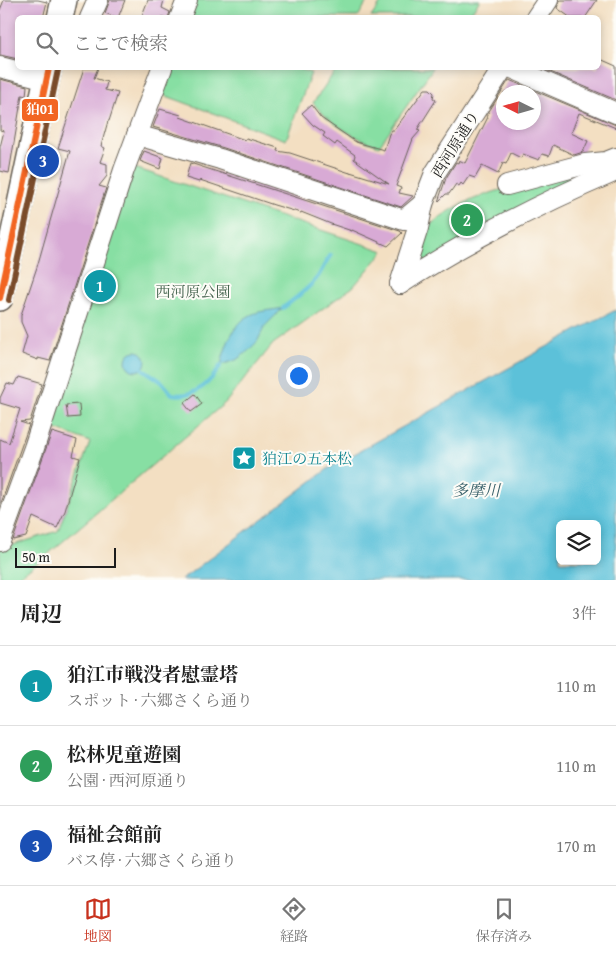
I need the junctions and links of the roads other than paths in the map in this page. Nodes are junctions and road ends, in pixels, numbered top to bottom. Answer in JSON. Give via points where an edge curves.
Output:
{"nodes":[{"id":1,"x":64,"y":0,"type":"edge"},
{"id":2,"x":98,"y":0,"type":"edge"},
{"id":3,"x":186,"y":0,"type":"edge"},
{"id":4,"x":548,"y":0,"type":"edge"},
{"id":5,"x":61,"y":15,"type":"edge"},
{"id":6,"x":91,"y":15,"type":"edge"},
{"id":7,"x":181,"y":15,"type":"edge"},
{"id":8,"x":538,"y":15,"type":"edge"},
{"id":9,"x":0,"y":67,"type":"edge"},
{"id":10,"x":15,"y":69,"type":"edge"},
{"id":11,"x":24,"y":70,"type":"edge"},
{"id":12,"x":161,"y":70,"type":"edge"},
{"id":13,"x":502,"y":70,"type":"edge"},
{"id":14,"x":517,"y":70,"type":"edge"},
{"id":15,"x":48,"y":73,"type":"edge"},
{"id":16,"x":616,"y":113,"type":"edge"},
{"id":17,"x":137,"y":135,"type":"junction"},
{"id":18,"x":616,"y":158,"type":"edge"},
{"id":19,"x":616,"y":171,"type":"edge"},
{"id":20,"x":507,"y":185,"type":"dead end"},
{"id":21,"x":423,"y":204,"type":"junction"},
{"id":22,"x":0,"y":298,"type":"edge"},
{"id":23,"x":0,"y":540,"type":"edge"}],
"edges":[{"from":1,"to":5,"type":"main road"},
{"from":2,"to":6,"type":"street"},
{"from":3,"to":7,"type":"street"},
{"from":4,"to":8,"type":"street"},
{"from":9,"to":10,"type":"street"},
{"from":11,"to":15,"type":"street"},
{"from":12,"to":17,"type":"street"},
{"from":13,"to":21,"type":"street","name":"西河原通り","via":[[435,173]]},
{"from":14,"to":16,"type":"street"},
{"from":15,"to":22,"type":"main road"},
{"from":17,"to":21,"type":"street","via":[[404,220]]},
{"from":17,"to":23,"type":"street","via":[[34,448]]},
{"from":18,"to":20,"type":"street"},
{"from":19,"to":21,"type":"street","name":"西河原通り","via":[[499,226],[400,284]]}]}
